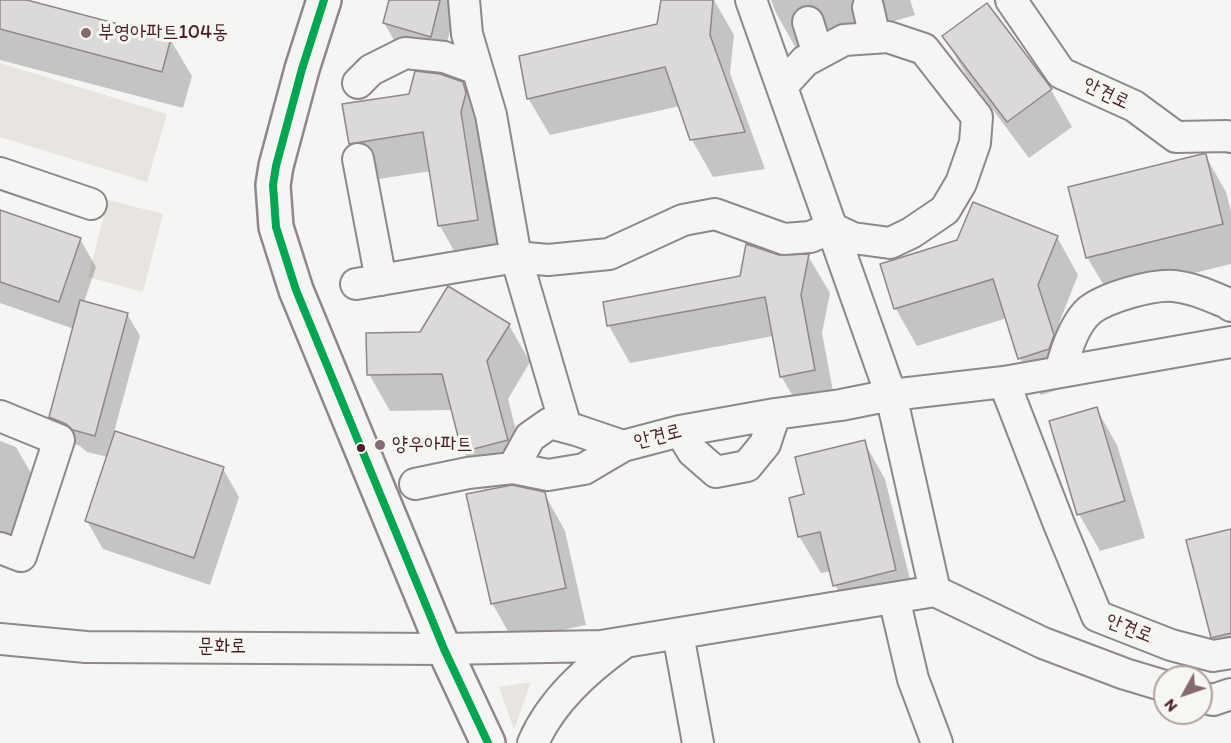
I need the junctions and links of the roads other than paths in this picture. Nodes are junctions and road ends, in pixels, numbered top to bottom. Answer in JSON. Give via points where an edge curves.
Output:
{"nodes":[{"id":1,"x":324,"y":0,"type":"edge"},
{"id":2,"x":464,"y":0,"type":"edge"},
{"id":3,"x":752,"y":0,"type":"edge"},
{"id":4,"x":1011,"y":0,"type":"edge"},
{"id":5,"x":868,"y":7,"type":"dead end"},
{"id":6,"x":808,"y":22,"type":"dead end"},
{"id":7,"x":875,"y":38,"type":"junction"},
{"id":8,"x":818,"y":54,"type":"junction"},
{"id":9,"x":477,"y":69,"type":"junction"},
{"id":10,"x":358,"y":83,"type":"dead end"},
{"id":11,"x":782,"y":86,"type":"junction"},
{"id":12,"x":1231,"y":137,"type":"edge"},
{"id":13,"x":358,"y":159,"type":"dead end"},
{"id":14,"x":0,"y":173,"type":"edge"},
{"id":15,"x":92,"y":204,"type":"dead end"},
{"id":16,"x":832,"y":228,"type":"junction"},
{"id":17,"x":516,"y":257,"type":"junction"},
{"id":18,"x":1231,"y":306,"type":"edge"},
{"id":19,"x":1231,"y":342,"type":"edge"},
{"id":20,"x":1060,"y":372,"type":"junction"},
{"id":21,"x":1004,"y":382,"type":"junction"},
{"id":22,"x":891,"y":395,"type":"junction"},
{"id":23,"x":776,"y":414,"type":"junction"},
{"id":24,"x":0,"y":417,"type":"edge"},
{"id":25,"x":566,"y":427,"type":"junction"},
{"id":26,"x":680,"y":431,"type":"junction"},
{"id":27,"x":623,"y":446,"type":"junction"},
{"id":28,"x":513,"y":468,"type":"junction"},
{"id":29,"x":415,"y":484,"type":"dead end"},
{"id":30,"x":0,"y":548,"type":"edge"},
{"id":31,"x":935,"y":591,"type":"junction"},
{"id":32,"x":894,"y":598,"type":"junction"},
{"id":33,"x":678,"y":634,"type":"junction"},
{"id":34,"x":0,"y":639,"type":"edge"},
{"id":35,"x":624,"y":643,"type":"junction"},
{"id":36,"x":444,"y":649,"type":"junction"},
{"id":37,"x":1231,"y":653,"type":"edge"},
{"id":38,"x":1153,"y":682,"type":"edge"},
{"id":39,"x":1231,"y":694,"type":"edge"},
{"id":40,"x":1213,"y":700,"type":"edge"},
{"id":41,"x":488,"y":743,"type":"edge"},
{"id":42,"x":533,"y":743,"type":"edge"},
{"id":43,"x":698,"y":743,"type":"edge"},
{"id":44,"x":937,"y":743,"type":"edge"}],
"edges":[{"from":1,"to":36,"type":"main road","via":[[279,155],[273,185],[276,226],[296,290]]},
{"from":2,"to":9,"type":"street","via":[[467,34]]},
{"from":3,"to":11,"type":"street"},
{"from":4,"to":12,"type":"street","name":"안견로","via":[[1061,73],[1134,106],[1176,137]]},
{"from":5,"to":7,"type":"street"},
{"from":6,"to":8,"type":"street"},
{"from":7,"to":8,"type":"street","via":[[844,40]]},
{"from":7,"to":16,"type":"street","via":[[888,37],[924,49],[977,117],[975,143],[962,183],[945,210],[911,233],[890,243],[853,238]]},
{"from":8,"to":11,"type":"street","via":[[805,61]]},
{"from":9,"to":10,"type":"street","via":[[444,57],[405,53],[371,70]]},
{"from":9,"to":17,"type":"street","via":[[490,115]]},
{"from":11,"to":16,"type":"street"},
{"from":13,"to":17,"type":"street","via":[[369,282]]},
{"from":14,"to":15,"type":"street"},
{"from":16,"to":17,"type":"street","via":[[810,237],[784,239],[715,214],[683,220],[609,254],[548,260]]},
{"from":16,"to":22,"type":"street"},
{"from":17,"to":25,"type":"street"},
{"from":18,"to":20,"type":"street","via":[[1198,291],[1173,286],[1114,298],[1089,311],[1070,339]]},
{"from":19,"to":20,"type":"street","name":"안견로"},
{"from":20,"to":21,"type":"street","name":"안견로"},
{"from":21,"to":22,"type":"street","name":"안견로"},
{"from":21,"to":37,"type":"street","name":"안견로","via":[[1097,616],[1171,645],[1213,656]]},
{"from":22,"to":23,"type":"street","name":"안견로"},
{"from":22,"to":31,"type":"street"},
{"from":23,"to":26,"type":"street","name":"안견로"},
{"from":23,"to":26,"type":"street","via":[[765,444],[747,466],[716,472],[693,452]]},
{"from":24,"to":30,"type":"street","via":[[59,440],[21,556]]},
{"from":25,"to":27,"type":"street","name":"안견로"},
{"from":25,"to":28,"type":"street","name":"안견로","via":[[550,423],[530,437]]},
{"from":26,"to":27,"type":"street","name":"안견로"},
{"from":27,"to":28,"type":"street","via":[[584,469],[548,475]]},
{"from":28,"to":29,"type":"street"},
{"from":31,"to":32,"type":"street"},
{"from":31,"to":38,"type":"street","via":[[1043,643]]},
{"from":32,"to":33,"type":"street"},
{"from":32,"to":44,"type":"street","via":[[913,679]]},
{"from":33,"to":35,"type":"street"},
{"from":33,"to":43,"type":"street"},
{"from":34,"to":36,"type":"street","name":"문화로","via":[[86,647]]},
{"from":35,"to":36,"type":"street"},
{"from":35,"to":42,"type":"street","via":[[569,690],[546,718]]},
{"from":36,"to":41,"type":"main road"},
{"from":39,"to":40,"type":"street"}]}
